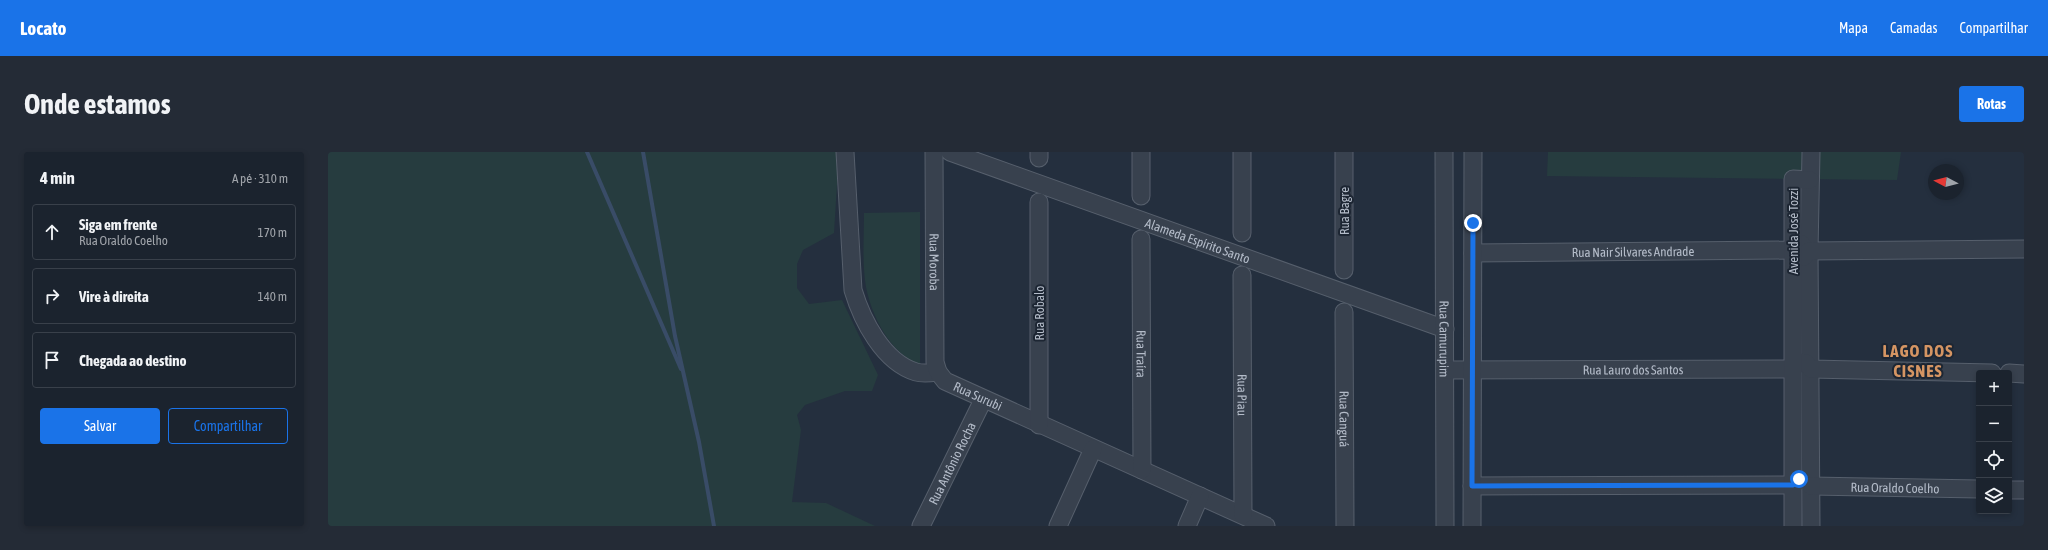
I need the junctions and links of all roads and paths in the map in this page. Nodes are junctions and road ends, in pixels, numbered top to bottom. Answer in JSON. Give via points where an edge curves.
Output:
{"nodes":[{"id":1,"x":845,"y":152,"type":"edge"},
{"id":2,"x":934,"y":152,"type":"edge"},
{"id":3,"x":950,"y":152,"type":"edge"},
{"id":4,"x":1141,"y":152,"type":"edge"},
{"id":5,"x":1242,"y":152,"type":"edge"},
{"id":6,"x":1344,"y":152,"type":"edge"},
{"id":7,"x":1444,"y":152,"type":"edge"},
{"id":8,"x":1473,"y":152,"type":"edge"},
{"id":9,"x":1811,"y":152,"type":"edge"},
{"id":10,"x":1141,"y":196,"type":"dead end"},
{"id":11,"x":1039,"y":202,"type":"dead end"},
{"id":12,"x":1444,"y":218,"type":"junction"},
{"id":13,"x":1473,"y":223,"type":"junction"},
{"id":14,"x":1242,"y":233,"type":"dead end"},
{"id":15,"x":1141,"y":239,"type":"dead end"},
{"id":16,"x":2024,"y":249,"type":"edge"},
{"id":17,"x":1801,"y":251,"type":"junction"},
{"id":18,"x":1473,"y":253,"type":"junction"},
{"id":19,"x":1344,"y":270,"type":"dead end"},
{"id":20,"x":1242,"y":275,"type":"dead end"},
{"id":21,"x":1344,"y":312,"type":"dead end"},
{"id":22,"x":1445,"y":329,"type":"junction"},
{"id":23,"x":1793,"y":369,"type":"junction"},
{"id":24,"x":1811,"y":369,"type":"junction"},
{"id":25,"x":1446,"y":370,"type":"junction"},
{"id":26,"x":1472,"y":370,"type":"junction"},
{"id":27,"x":938,"y":372,"type":"junction"},
{"id":28,"x":1976,"y":373,"type":"edge"},
{"id":29,"x":2012,"y":373,"type":"edge"},
{"id":30,"x":2024,"y":374,"type":"edge"},
{"id":31,"x":983,"y":400,"type":"junction"},
{"id":32,"x":1039,"y":425,"type":"junction"},
{"id":33,"x":1093,"y":449,"type":"junction"},
{"id":34,"x":1142,"y":470,"type":"junction"},
{"id":35,"x":1793,"y":485,"type":"junction"},
{"id":36,"x":1472,"y":486,"type":"junction"},
{"id":37,"x":1811,"y":486,"type":"junction"},
{"id":38,"x":1976,"y":489,"type":"edge"},
{"id":39,"x":2012,"y":490,"type":"edge"},
{"id":40,"x":2024,"y":490,"type":"edge"},
{"id":41,"x":1200,"y":496,"type":"junction"},
{"id":42,"x":1242,"y":515,"type":"junction"},
{"id":43,"x":921,"y":526,"type":"edge"},
{"id":44,"x":1058,"y":526,"type":"edge"},
{"id":45,"x":1187,"y":526,"type":"edge"},
{"id":46,"x":1266,"y":526,"type":"edge"},
{"id":47,"x":1345,"y":526,"type":"edge"},
{"id":48,"x":1445,"y":526,"type":"edge"},
{"id":49,"x":1472,"y":526,"type":"edge"},
{"id":50,"x":1793,"y":526,"type":"edge"},
{"id":51,"x":1811,"y":526,"type":"edge"}],
"edges":[{"from":1,"to":27,"type":"street","via":[[853,290],[859,311],[869,330],[898,362],[916,372]]},
{"from":2,"to":27,"type":"street","name":"Rua Moroba","via":[[935,362]]},
{"from":3,"to":22,"type":"street","name":"Alameda Espírito Santo"},
{"from":4,"to":10,"type":"street"},
{"from":5,"to":14,"type":"street"},
{"from":6,"to":19,"type":"street","name":"Rua Bagre"},
{"from":7,"to":12,"type":"street","name":"Rua Camurupim"},
{"from":8,"to":13,"type":"street"},
{"from":9,"to":17,"type":"street","name":"Avenida José Tozzi","via":[[1810,180],[1793,179]]},
{"from":11,"to":32,"type":"street","name":"Rua Robalo"},
{"from":12,"to":13,"type":"street"},
{"from":12,"to":22,"type":"street","name":"Rua Camurupim"},
{"from":13,"to":18,"type":"street"},
{"from":15,"to":34,"type":"street","name":"Rua Traíra"},
{"from":16,"to":17,"type":"street","name":"Rua Nair Silvares Andrade"},
{"from":17,"to":18,"type":"street","name":"Rua Nair Silvares Andrade"},
{"from":17,"to":23,"type":"street","name":"Avenida José Tozzi"},
{"from":17,"to":24,"type":"street","name":"Avenida José Tozzi"},
{"from":18,"to":26,"type":"street"},
{"from":20,"to":42,"type":"street","name":"Rua Piau"},
{"from":21,"to":47,"type":"street","name":"Rua Canguá"},
{"from":22,"to":25,"type":"street","name":"Rua Camurupim"},
{"from":23,"to":24,"type":"street","name":"Rua Lauro dos Santos","via":[[1798,375],[1806,376]]},
{"from":23,"to":26,"type":"street","name":"Rua Lauro dos Santos"},
{"from":23,"to":35,"type":"street","name":"Avenida José Tozzi"},
{"from":24,"to":28,"type":"street","name":"Rua Lauro dos Santos"},
{"from":24,"to":37,"type":"street","name":"Avenida José Tozzi"},
{"from":25,"to":26,"type":"street","name":"Rua Lauro dos Santos"},
{"from":25,"to":48,"type":"street","name":"Rua Camurupim"},
{"from":26,"to":36,"type":"street"},
{"from":27,"to":31,"type":"street","name":"Rua Surubi","via":[[945,381]]},
{"from":29,"to":30,"type":"street"},
{"from":31,"to":32,"type":"street","name":"Rua Surubi"},
{"from":31,"to":43,"type":"street","name":"Rua Antônio Rocha"},
{"from":32,"to":33,"type":"street","name":"Rua Surubi"},
{"from":33,"to":34,"type":"street","name":"Rua Surubi"},
{"from":33,"to":44,"type":"street"},
{"from":34,"to":41,"type":"street","name":"Rua Surubi"},
{"from":35,"to":36,"type":"street","name":"Rua Oraldo Coelho"},
{"from":35,"to":37,"type":"street","name":"Rua Oraldo Coelho","via":[[1799,492],[1806,492]]},
{"from":35,"to":50,"type":"street","name":"Avenida José Tozzi"},
{"from":36,"to":49,"type":"street"},
{"from":37,"to":38,"type":"street","name":"Rua Oraldo Coelho"},
{"from":37,"to":51,"type":"street","name":"Avenida José Tozzi"},
{"from":39,"to":40,"type":"street"},
{"from":41,"to":42,"type":"street","name":"Rua Surubi"},
{"from":41,"to":45,"type":"street"},
{"from":42,"to":46,"type":"street","name":"Rua Surubi"}]}
